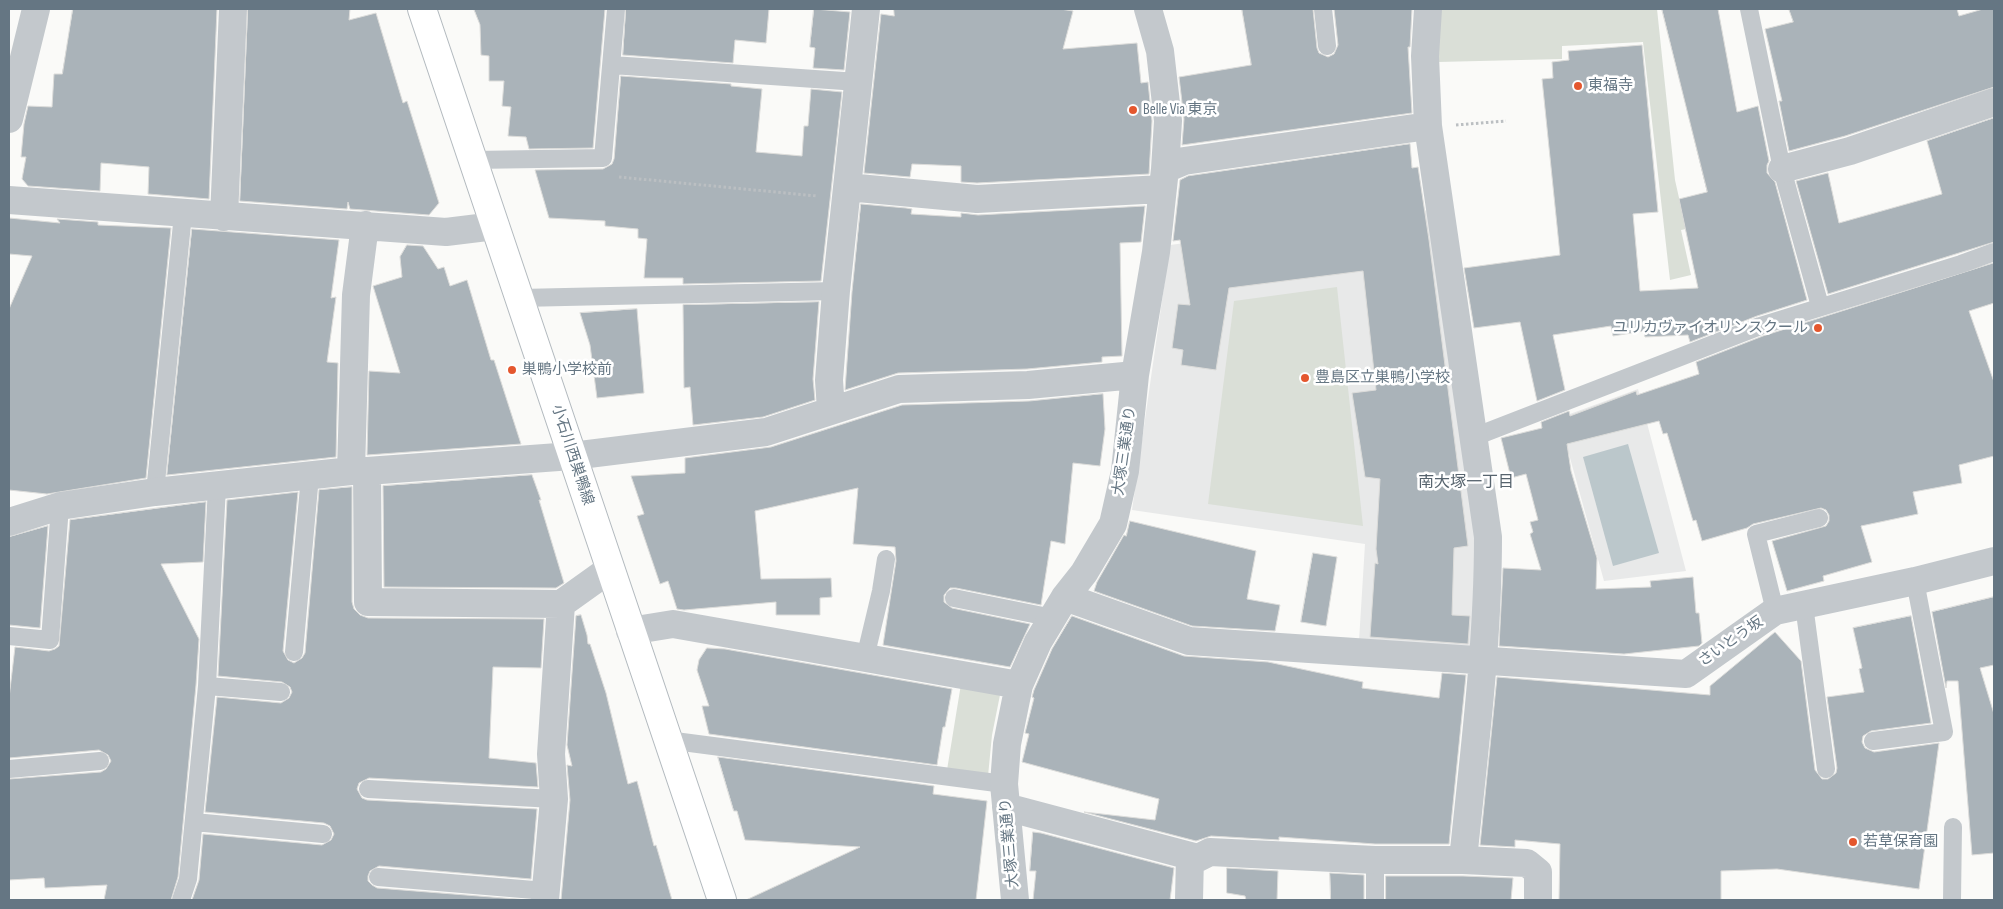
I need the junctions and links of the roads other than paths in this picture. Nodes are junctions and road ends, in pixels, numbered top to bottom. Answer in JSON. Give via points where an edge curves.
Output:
{"nodes":[{"id":1,"x":36,"y":9,"type":"edge"},
{"id":2,"x":233,"y":9,"type":"edge"},
{"id":3,"x":422,"y":9,"type":"edge"},
{"id":4,"x":616,"y":9,"type":"edge"},
{"id":5,"x":866,"y":9,"type":"edge"},
{"id":6,"x":1148,"y":9,"type":"edge"},
{"id":7,"x":1323,"y":9,"type":"edge"},
{"id":8,"x":1428,"y":9,"type":"edge"},
{"id":9,"x":1749,"y":9,"type":"edge"},
{"id":10,"x":1327,"y":46,"type":"dead end"},
{"id":11,"x":612,"y":64,"type":"junction"},
{"id":12,"x":858,"y":82,"type":"junction"},
{"id":13,"x":1994,"y":102,"type":"edge"},
{"id":14,"x":10,"y":106,"type":"edge"},
{"id":15,"x":1428,"y":126,"type":"junction"},
{"id":16,"x":473,"y":160,"type":"junction"},
{"id":17,"x":1782,"y":169,"type":"junction"},
{"id":18,"x":1164,"y":179,"type":"junction"},
{"id":19,"x":847,"y":193,"type":"junction"},
{"id":20,"x":9,"y":200,"type":"edge"},
{"id":21,"x":183,"y":214,"type":"junction"},
{"id":22,"x":224,"y":217,"type":"junction"},
{"id":23,"x":365,"y":225,"type":"junction"},
{"id":24,"x":495,"y":226,"type":"junction"},
{"id":25,"x":1994,"y":252,"type":"edge"},
{"id":26,"x":836,"y":292,"type":"junction"},
{"id":27,"x":520,"y":298,"type":"junction"},
{"id":28,"x":1820,"y":306,"type":"junction"},
{"id":29,"x":1135,"y":375,"type":"junction"},
{"id":30,"x":831,"y":410,"type":"junction"},
{"id":31,"x":1474,"y":437,"type":"junction"},
{"id":32,"x":572,"y":456,"type":"junction"},
{"id":33,"x":359,"y":471,"type":"junction"},
{"id":34,"x":310,"y":476,"type":"junction"},
{"id":35,"x":217,"y":486,"type":"junction"},
{"id":36,"x":155,"y":492,"type":"junction"},
{"id":37,"x":60,"y":506,"type":"junction"},
{"id":38,"x":1819,"y":518,"type":"dead end"},
{"id":39,"x":9,"y":522,"type":"edge"},
{"id":40,"x":886,"y":559,"type":"dead end"},
{"id":41,"x":1994,"y":561,"type":"edge"},
{"id":42,"x":610,"y":569,"type":"junction"},
{"id":43,"x":1915,"y":581,"type":"junction"},
{"id":44,"x":954,"y":598,"type":"dead end"},
{"id":45,"x":561,"y":604,"type":"junction"},
{"id":46,"x":1804,"y":605,"type":"junction"},
{"id":47,"x":1059,"y":607,"type":"junction"},
{"id":48,"x":1775,"y":611,"type":"junction"},
{"id":49,"x":630,"y":631,"type":"junction"},
{"id":50,"x":9,"y":636,"type":"edge"},
{"id":51,"x":294,"y":652,"type":"dead end"},
{"id":52,"x":865,"y":658,"type":"junction"},
{"id":53,"x":1484,"y":660,"type":"junction"},
{"id":54,"x":1019,"y":685,"type":"junction"},
{"id":55,"x":207,"y":686,"type":"junction"},
{"id":56,"x":281,"y":692,"type":"dead end"},
{"id":57,"x":667,"y":740,"type":"junction"},
{"id":58,"x":1873,"y":740,"type":"dead end"},
{"id":59,"x":100,"y":761,"type":"dead end"},
{"id":60,"x":9,"y":769,"type":"edge"},
{"id":61,"x":1826,"y":769,"type":"dead end"},
{"id":62,"x":368,"y":789,"type":"dead end"},
{"id":63,"x":1005,"y":796,"type":"junction"},
{"id":64,"x":554,"y":799,"type":"junction"},
{"id":65,"x":194,"y":822,"type":"junction"},
{"id":66,"x":1952,"y":827,"type":"dead end"},
{"id":67,"x":323,"y":834,"type":"dead end"},
{"id":68,"x":1190,"y":856,"type":"junction"},
{"id":69,"x":1375,"y":860,"type":"junction"},
{"id":70,"x":1462,"y":860,"type":"junction"},
{"id":71,"x":378,"y":877,"type":"dead end"},
{"id":72,"x":545,"y":896,"type":"edge"},
{"id":73,"x":181,"y":900,"type":"edge"},
{"id":74,"x":722,"y":900,"type":"edge"},
{"id":75,"x":1015,"y":900,"type":"edge"},
{"id":76,"x":1189,"y":900,"type":"edge"},
{"id":77,"x":1375,"y":900,"type":"edge"},
{"id":78,"x":1538,"y":900,"type":"edge"},
{"id":79,"x":1952,"y":900,"type":"edge"}],
"edges":[{"from":1,"to":14,"type":"street"},
{"from":2,"to":22,"type":"street"},
{"from":3,"to":16,"type":"main road","name":"小石川西巣鴨線"},
{"from":4,"to":11,"type":"lane"},
{"from":5,"to":12,"type":"street"},
{"from":6,"to":18,"type":"street","name":"大塚三業通り","via":[[1160,51],[1167,112]]},
{"from":7,"to":10,"type":"lane"},
{"from":8,"to":15,"type":"street","via":[[1425,56]]},
{"from":9,"to":17,"type":"lane"},
{"from":11,"to":12,"type":"lane"},
{"from":11,"to":16,"type":"lane","via":[[602,158]]},
{"from":12,"to":19,"type":"street"},
{"from":13,"to":17,"type":"street","via":[[1850,151]]},
{"from":15,"to":18,"type":"street","via":[[1184,161]]},
{"from":15,"to":31,"type":"street"},
{"from":16,"to":24,"type":"main road","name":"小石川西巣鴨線"},
{"from":17,"to":28,"type":"lane"},
{"from":18,"to":19,"type":"street","via":[[977,199]]},
{"from":18,"to":29,"type":"street","name":"大塚三業通り","via":[[1156,252]]},
{"from":19,"to":26,"type":"street"},
{"from":20,"to":21,"type":"street"},
{"from":21,"to":22,"type":"street"},
{"from":21,"to":36,"type":"lane"},
{"from":22,"to":23,"type":"street"},
{"from":23,"to":24,"type":"street","via":[[446,232]]},
{"from":23,"to":33,"type":"street","via":[[356,295]]},
{"from":24,"to":27,"type":"main road","name":"小石川西巣鴨線"},
{"from":25,"to":28,"type":"lane"},
{"from":26,"to":27,"type":"lane"},
{"from":26,"to":30,"type":"street","via":[[829,380]]},
{"from":27,"to":32,"type":"main road","name":"小石川西巣鴨線"},
{"from":28,"to":31,"type":"lane","via":[[1760,326]]},
{"from":29,"to":30,"type":"street","via":[[1028,385],[899,388]]},
{"from":29,"to":47,"type":"street","name":"大塚三業通り","via":[[1125,471],[1113,524]]},
{"from":30,"to":32,"type":"street","via":[[766,432]]},
{"from":31,"to":53,"type":"street","via":[[1488,537]]},
{"from":32,"to":33,"type":"street"},
{"from":32,"to":42,"type":"main road","name":"小石川西巣鴨線"},
{"from":33,"to":34,"type":"street"},
{"from":33,"to":45,"type":"street","via":[[368,602]]},
{"from":34,"to":35,"type":"street"},
{"from":34,"to":51,"type":"lane"},
{"from":35,"to":36,"type":"street"},
{"from":35,"to":55,"type":"lane"},
{"from":36,"to":37,"type":"street"},
{"from":37,"to":39,"type":"street"},
{"from":37,"to":50,"type":"lane","via":[[50,640]]},
{"from":38,"to":48,"type":"lane","via":[[1756,534]]},
{"from":40,"to":52,"type":"lane"},
{"from":41,"to":43,"type":"street","name":"さいとう坂"},
{"from":42,"to":45,"type":"street"},
{"from":42,"to":49,"type":"main road","name":"小石川西巣鴨線"},
{"from":43,"to":46,"type":"street","name":"さいとう坂"},
{"from":43,"to":58,"type":"lane","via":[[1944,732]]},
{"from":44,"to":47,"type":"lane"},
{"from":45,"to":64,"type":"street","via":[[551,754]]},
{"from":46,"to":48,"type":"street","name":"さいとう坂"},
{"from":46,"to":61,"type":"lane"},
{"from":47,"to":53,"type":"street","name":"さいとう坂","via":[[1189,641]]},
{"from":47,"to":54,"type":"street","name":"大塚三業通り","via":[[1038,642]]},
{"from":48,"to":53,"type":"street","name":"さいとう坂","via":[[1686,674]]},
{"from":49,"to":52,"type":"street","via":[[673,624]]},
{"from":49,"to":57,"type":"main road","name":"小石川西巣鴨線"},
{"from":52,"to":54,"type":"street"},
{"from":53,"to":70,"type":"street"},
{"from":54,"to":63,"type":"street","name":"大塚三業通り","via":[[1007,744]]},
{"from":55,"to":56,"type":"lane"},
{"from":55,"to":65,"type":"lane"},
{"from":57,"to":63,"type":"lane"},
{"from":57,"to":74,"type":"main road","name":"小石川西巣鴨線"},
{"from":59,"to":60,"type":"lane"},
{"from":62,"to":64,"type":"lane"},
{"from":63,"to":68,"type":"street"},
{"from":63,"to":75,"type":"street","name":"大塚三業通り"},
{"from":64,"to":72,"type":"street"},
{"from":65,"to":67,"type":"lane"},
{"from":65,"to":73,"type":"lane","via":[[188,879]]},
{"from":66,"to":79,"type":"lane"},
{"from":68,"to":69,"type":"street","via":[[1198,858],[1210,852]]},
{"from":68,"to":76,"type":"street"},
{"from":69,"to":70,"type":"street"},
{"from":69,"to":77,"type":"lane"},
{"from":70,"to":78,"type":"street","via":[[1527,863],[1538,872]]},
{"from":71,"to":72,"type":"lane"}]}
